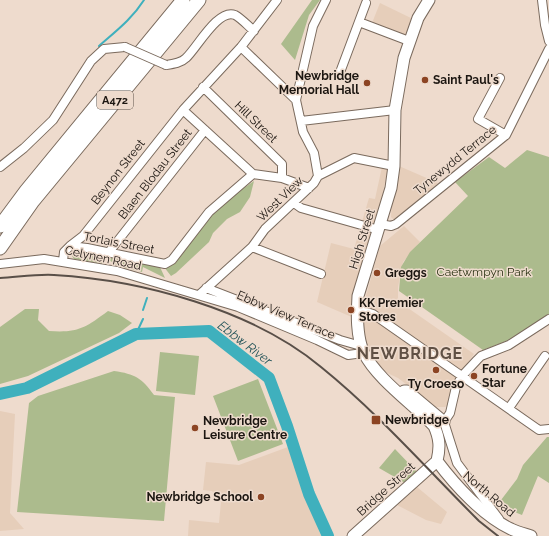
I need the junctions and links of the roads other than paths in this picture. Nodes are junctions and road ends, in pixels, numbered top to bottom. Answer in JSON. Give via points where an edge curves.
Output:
{"nodes":[{"id":1,"x":183,"y":0,"type":"edge"},
{"id":2,"x":199,"y":0,"type":"edge"},
{"id":3,"x":276,"y":0,"type":"edge"},
{"id":4,"x":326,"y":0,"type":"edge"},
{"id":5,"x":429,"y":0,"type":"edge"},
{"id":6,"x":542,"y":0,"type":"edge"},
{"id":7,"x":366,"y":3,"type":"dead end"},
{"id":8,"x":359,"y":22,"type":"junction"},
{"id":9,"x":254,"y":31,"type":"junction"},
{"id":10,"x":549,"y":40,"type":"edge"},
{"id":11,"x":409,"y":41,"type":"junction"},
{"id":12,"x":241,"y":47,"type":"junction"},
{"id":13,"x":549,"y":49,"type":"edge"},
{"id":14,"x":339,"y":75,"type":"dead end"},
{"id":15,"x":500,"y":78,"type":"dead end"},
{"id":16,"x":203,"y":87,"type":"junction"},
{"id":17,"x":296,"y":100,"type":"junction"},
{"id":18,"x":183,"y":110,"type":"junction"},
{"id":19,"x":396,"y":110,"type":"junction"},
{"id":20,"x":301,"y":121,"type":"junction"},
{"id":21,"x":204,"y":130,"type":"junction"},
{"id":22,"x":506,"y":135,"type":"junction"},
{"id":23,"x":394,"y":166,"type":"junction"},
{"id":24,"x":0,"y":167,"type":"edge"},
{"id":25,"x":253,"y":174,"type":"junction"},
{"id":26,"x":318,"y":176,"type":"junction"},
{"id":27,"x":282,"y":178,"type":"junction"},
{"id":28,"x":309,"y":188,"type":"junction"},
{"id":29,"x":29,"y":196,"type":"junction"},
{"id":30,"x":294,"y":203,"type":"junction"},
{"id":31,"x":0,"y":226,"type":"edge"},
{"id":32,"x":380,"y":227,"type":"junction"},
{"id":33,"x":70,"y":246,"type":"junction"},
{"id":34,"x":252,"y":247,"type":"junction"},
{"id":35,"x":0,"y":248,"type":"edge"},
{"id":36,"x":109,"y":252,"type":"junction"},
{"id":37,"x":63,"y":261,"type":"junction"},
{"id":38,"x":0,"y":264,"type":"edge"},
{"id":39,"x":320,"y":274,"type":"dead end"},
{"id":40,"x":206,"y":288,"type":"junction"},
{"id":41,"x":199,"y":295,"type":"junction"},
{"id":42,"x":357,"y":309,"type":"junction"},
{"id":43,"x":549,"y":319,"type":"edge"},
{"id":44,"x":362,"y":350,"type":"junction"},
{"id":45,"x":545,"y":356,"type":"dead end"},
{"id":46,"x":462,"y":376,"type":"junction"},
{"id":47,"x":398,"y":391,"type":"junction"},
{"id":48,"x":509,"y":408,"type":"junction"},
{"id":49,"x":444,"y":422,"type":"junction"},
{"id":50,"x":549,"y":429,"type":"edge"},
{"id":51,"x":437,"y":461,"type":"junction"},
{"id":52,"x":502,"y":523,"type":"junction"},
{"id":53,"x":353,"y":536,"type":"edge"},
{"id":54,"x":531,"y":536,"type":"edge"}],
"edges":[{"from":1,"to":29,"type":"main road","number":"A472"},
{"from":2,"to":29,"type":"main road","number":"A472"},
{"from":3,"to":9,"type":"street","name":"Beynon Street"},
{"from":4,"to":17,"type":"street","via":[[313,26]]},
{"from":5,"to":11,"type":"street","name":"High Street"},
{"from":6,"to":10,"type":"street"},
{"from":7,"to":8,"type":"street"},
{"from":8,"to":11,"type":"street"},
{"from":8,"to":14,"type":"street"},
{"from":9,"to":12,"type":"street","name":"Beynon Street"},
{"from":9,"to":24,"type":"street","bridge":true,"via":[[236,15],[221,16],[186,58],[177,64],[166,65],[125,47],[104,49],[91,61],[53,120]]},
{"from":11,"to":19,"type":"street","name":"High Street"},
{"from":12,"to":16,"type":"street","name":"Beynon Street"},
{"from":12,"to":17,"type":"street"},
{"from":13,"to":22,"type":"street","name":"Tynewydd Terrace"},
{"from":15,"to":22,"type":"street","via":[[478,119]]},
{"from":16,"to":18,"type":"street","name":"Beynon Street"},
{"from":16,"to":27,"type":"street","name":"Hill Street","via":[[282,164]]},
{"from":17,"to":20,"type":"street"},
{"from":18,"to":21,"type":"street"},
{"from":18,"to":33,"type":"street","name":"Beynon Street","via":[[83,236]]},
{"from":19,"to":20,"type":"street"},
{"from":19,"to":23,"type":"street","name":"High Street"},
{"from":20,"to":26,"type":"street","via":[[303,132],[314,153]]},
{"from":21,"to":25,"type":"street"},
{"from":21,"to":36,"type":"street","name":"Blaen Blodau Street"},
{"from":22,"to":32,"type":"street","name":"Tynewydd Terrace","via":[[394,226]]},
{"from":23,"to":26,"type":"street","name":"West View","via":[[354,158]]},
{"from":23,"to":32,"type":"street","name":"High Street"},
{"from":25,"to":27,"type":"street"},
{"from":25,"to":36,"type":"street","name":"Torlais Street","via":[[209,212],[172,260],[165,264]]},
{"from":26,"to":28,"type":"street","name":"West View"},
{"from":27,"to":28,"type":"street"},
{"from":28,"to":30,"type":"street","name":"West View"},
{"from":29,"to":31,"type":"main road","number":"A472"},
{"from":29,"to":35,"type":"main road","number":"A472"},
{"from":30,"to":32,"type":"street","via":[[301,208]]},
{"from":30,"to":34,"type":"street","name":"West View","via":[[265,229]]},
{"from":32,"to":42,"type":"street","name":"High Street","via":[[358,296]]},
{"from":33,"to":36,"type":"street","name":"Torlais Street"},
{"from":33,"to":37,"type":"street","name":"Torlais Street","via":[[64,252]]},
{"from":34,"to":39,"type":"street"},
{"from":34,"to":40,"type":"street","name":"West View"},
{"from":37,"to":38,"type":"street","name":"Celynen Road","via":[[44,259]]},
{"from":37,"to":41,"type":"street","name":"Celynen Road","via":[[117,271]]},
{"from":40,"to":41,"type":"street","name":"West View"},
{"from":40,"to":44,"type":"street"},
{"from":41,"to":44,"type":"street","name":"Ebbw View Terrace","via":[[238,307],[348,355]]},
{"from":42,"to":44,"type":"street","name":"High Street"},
{"from":42,"to":46,"type":"street","via":[[373,314]]},
{"from":43,"to":46,"type":"street","via":[[509,345],[481,356]]},
{"from":44,"to":47,"type":"street","name":"High Street","via":[[379,374]]},
{"from":45,"to":48,"type":"street"},
{"from":46,"to":48,"type":"street"},
{"from":46,"to":49,"type":"street","via":[[456,387],[450,413]]},
{"from":47,"to":49,"type":"street","via":[[407,391]]},
{"from":47,"to":51,"type":"street","name":"High Street","via":[[434,426],[439,436],[440,449]]},
{"from":48,"to":50,"type":"street","via":[[539,430]]},
{"from":49,"to":52,"type":"street","via":[[457,463]]},
{"from":51,"to":52,"type":"street","name":"North Road","via":[[453,482]]},
{"from":51,"to":53,"type":"street","name":"Bridge Street"},
{"from":52,"to":54,"type":"street","name":"North Road","via":[[510,529]]}]}
